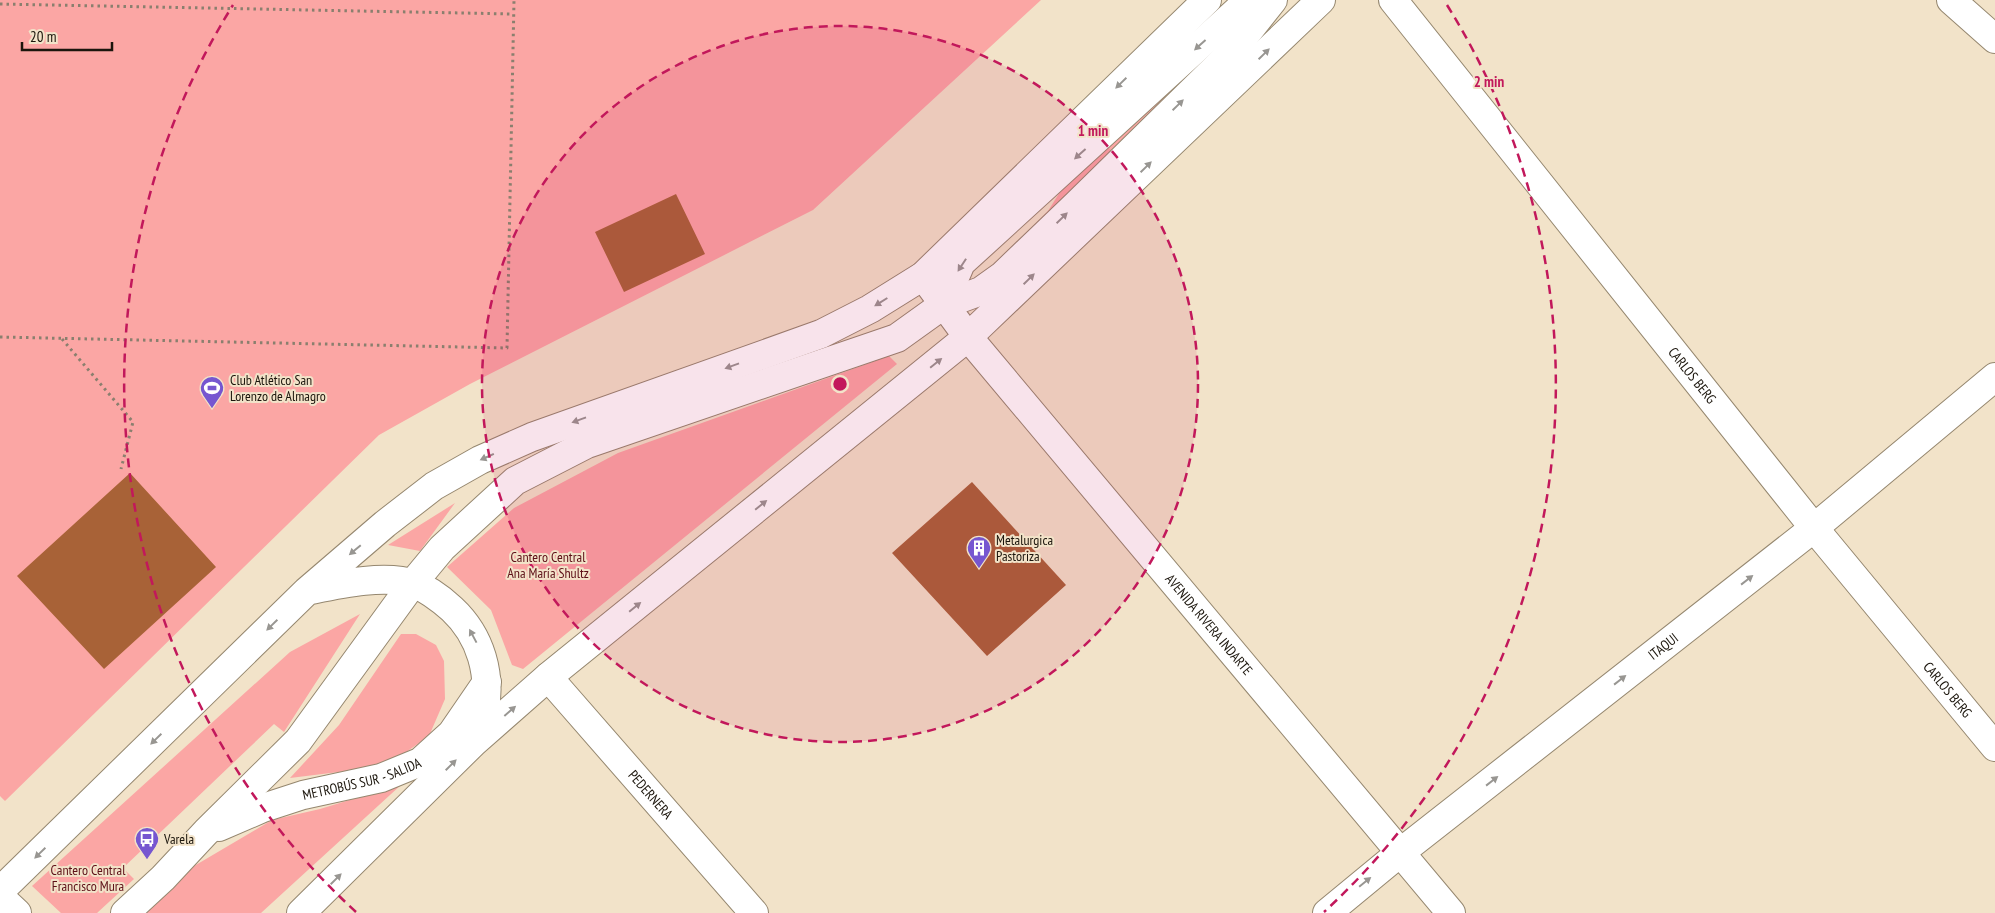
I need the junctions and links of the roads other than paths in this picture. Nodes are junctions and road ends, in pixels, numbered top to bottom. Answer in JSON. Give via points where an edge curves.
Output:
{"nodes":[{"id":1,"x":1206,"y":0,"type":"edge"},
{"id":2,"x":1249,"y":0,"type":"edge"},
{"id":3,"x":1273,"y":0,"type":"edge"},
{"id":4,"x":1321,"y":0,"type":"edge"},
{"id":5,"x":1393,"y":0,"type":"edge"},
{"id":6,"x":1951,"y":0,"type":"edge"},
{"id":7,"x":1995,"y":39,"type":"edge"},
{"id":8,"x":923,"y":276,"type":"junction"},
{"id":9,"x":1002,"y":276,"type":"junction"},
{"id":10,"x":943,"y":305,"type":"junction"},
{"id":11,"x":968,"y":337,"type":"junction"},
{"id":12,"x":1995,"y":377,"type":"edge"},
{"id":13,"x":1814,"y":528,"type":"junction"},
{"id":14,"x":413,"y":584,"type":"junction"},
{"id":15,"x":307,"y":591,"type":"junction"},
{"id":16,"x":548,"y":677,"type":"junction"},
{"id":17,"x":487,"y":682,"type":"junction"},
{"id":18,"x":473,"y":743,"type":"junction"},
{"id":19,"x":1995,"y":747,"type":"edge"},
{"id":20,"x":206,"y":832,"type":"junction"},
{"id":21,"x":1401,"y":852,"type":"junction"},
{"id":22,"x":0,"y":891,"type":"edge"},
{"id":23,"x":0,"y":897,"type":"edge"},
{"id":24,"x":17,"y":913,"type":"edge"},
{"id":25,"x":126,"y":913,"type":"edge"},
{"id":26,"x":301,"y":913,"type":"edge"},
{"id":27,"x":754,"y":913,"type":"edge"},
{"id":28,"x":1327,"y":913,"type":"edge"},
{"id":29,"x":1451,"y":913,"type":"edge"}],
"edges":[{"from":1,"to":8,"type":"main road","one_way":true},
{"from":2,"to":10,"type":"main road","one_way":true,"via":[[961,263]]},
{"from":9,"to":3,"type":"main road","one_way":true,"via":[[1231,54]]},
{"from":11,"to":4,"type":"main road","one_way":true},
{"from":5,"to":13,"type":"main road","name":"CARLOS BERG"},
{"from":6,"to":7,"type":"main road"},
{"from":8,"to":10,"type":"main road","name":"AVENIDA RIVERA INDARTE"},
{"from":8,"to":15,"type":"main road","one_way":true,"via":[[821,334],[532,437],[480,460],[434,486]]},
{"from":9,"to":10,"type":"main road","via":[[982,291]]},
{"from":9,"to":11,"type":"main road"},
{"from":10,"to":11,"type":"main road","name":"AVENIDA RIVERA INDARTE"},
{"from":10,"to":14,"type":"main road","via":[[897,338],[587,444],[515,481],[442,548]]},
{"from":16,"to":11,"type":"main road","one_way":true},
{"from":11,"to":21,"type":"main road","name":"AVENIDA RIVERA INDARTE"},
{"from":12,"to":13,"type":"main road","name":"ITAQUI"},
{"from":13,"to":19,"type":"main road","name":"CARLOS BERG"},
{"from":21,"to":13,"type":"main road","name":"ITAQUI","one_way":true},
{"from":14,"to":15,"type":"main road","via":[[355,580]]},
{"from":17,"to":14,"type":"main road","one_way":true,"via":[[475,638],[464,620],[440,598]]},
{"from":14,"to":20,"type":"main road","via":[[298,741]]},
{"from":15,"to":22,"type":"main road","one_way":true},
{"from":18,"to":16,"type":"main road","one_way":true},
{"from":16,"to":27,"type":"main road","name":"PEDERNERA"},
{"from":17,"to":18,"type":"main road","via":[[484,714]]},
{"from":17,"to":20,"type":"main road","name":"METROBÚS SUR - SALIDA","via":[[452,733],[420,762],[381,778],[263,808]]},
{"from":26,"to":18,"type":"main road","one_way":true},
{"from":20,"to":25,"type":"main road"},
{"from":28,"to":21,"type":"main road","name":"ITAQUI","one_way":true},
{"from":21,"to":29,"type":"main road","name":"AVENIDA RIVERA INDARTE"},
{"from":23,"to":24,"type":"main road"}]}
